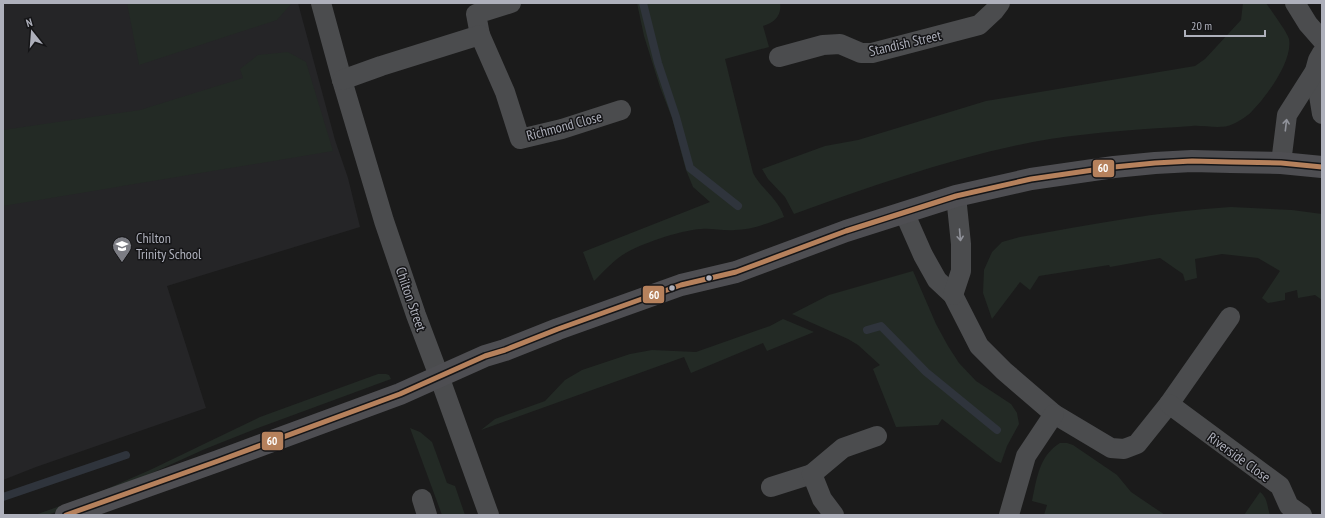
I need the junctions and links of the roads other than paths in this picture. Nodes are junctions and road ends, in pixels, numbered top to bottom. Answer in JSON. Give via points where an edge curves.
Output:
{"nodes":[{"id":1,"x":321,"y":3,"type":"edge"},
{"id":2,"x":511,"y":3,"type":"edge"},
{"id":3,"x":1000,"y":3,"type":"edge"},
{"id":4,"x":1295,"y":3,"type":"edge"},
{"id":5,"x":480,"y":35,"type":"junction"},
{"id":6,"x":1322,"y":40,"type":"edge"},
{"id":7,"x":779,"y":57,"type":"dead end"},
{"id":8,"x":1319,"y":62,"type":"edge"},
{"id":9,"x":342,"y":80,"type":"junction"},
{"id":10,"x":621,"y":110,"type":"dead end"},
{"id":11,"x":1322,"y":114,"type":"edge"},
{"id":12,"x":1281,"y":163,"type":"junction"},
{"id":13,"x":1322,"y":167,"type":"edge"},
{"id":14,"x":956,"y":196,"type":"junction"},
{"id":15,"x":904,"y":212,"type":"junction"},
{"id":16,"x":953,"y":295,"type":"junction"},
{"id":17,"x":1230,"y":317,"type":"dead end"},
{"id":18,"x":439,"y":376,"type":"junction"},
{"id":19,"x":1169,"y":404,"type":"junction"},
{"id":20,"x":1054,"y":414,"type":"junction"},
{"id":21,"x":877,"y":436,"type":"dead end"},
{"id":22,"x":812,"y":474,"type":"junction"},
{"id":23,"x":771,"y":487,"type":"dead end"},
{"id":24,"x":66,"y":515,"type":"edge"},
{"id":25,"x":489,"y":515,"type":"edge"},
{"id":26,"x":834,"y":515,"type":"edge"},
{"id":27,"x":1009,"y":515,"type":"edge"},
{"id":28,"x":1302,"y":515,"type":"edge"}],
"edges":[{"from":1,"to":9,"type":"street","name":"Chilton Street"},
{"from":2,"to":5,"type":"street","name":"Richmond Close","via":[[476,14]]},
{"from":3,"to":7,"type":"street","name":"Standish Street","via":[[979,25],[872,53],[861,53],[840,44],[823,45]]},
{"from":4,"to":6,"type":"street"},
{"from":5,"to":9,"type":"street"},
{"from":5,"to":10,"type":"street","name":"Richmond Close","via":[[505,92],[520,140]]},
{"from":8,"to":11,"type":"street"},
{"from":12,"to":8,"type":"street","one_way":true,"via":[[1287,115]]},
{"from":9,"to":18,"type":"street","name":"Chilton Street","via":[[384,221]]},
{"from":12,"to":13,"type":"main road"},
{"from":12,"to":14,"type":"main road","via":[[1192,161],[1114,167],[1031,179]]},
{"from":14,"to":15,"type":"main road"},
{"from":14,"to":16,"type":"street","one_way":true,"via":[[961,271]]},
{"from":15,"to":16,"type":"street","via":[[937,280]]},
{"from":15,"to":18,"type":"main road","via":[[736,272],[673,288],[485,356]]},
{"from":16,"to":20,"type":"street","via":[[979,346]]},
{"from":17,"to":19,"type":"street"},
{"from":18,"to":24,"type":"main road","via":[[400,394]]},
{"from":18,"to":25,"type":"street","name":"Chilton Street"},
{"from":19,"to":20,"type":"street","via":[[1137,444],[1124,449],[1111,448]]},
{"from":19,"to":28,"type":"street","name":"Riverside Close","via":[[1280,486],[1289,506]]},
{"from":20,"to":27,"type":"street","via":[[1026,456]]},
{"from":21,"to":22,"type":"street","via":[[843,448]]},
{"from":22,"to":23,"type":"street"},
{"from":22,"to":26,"type":"street","via":[[822,499]]}]}
